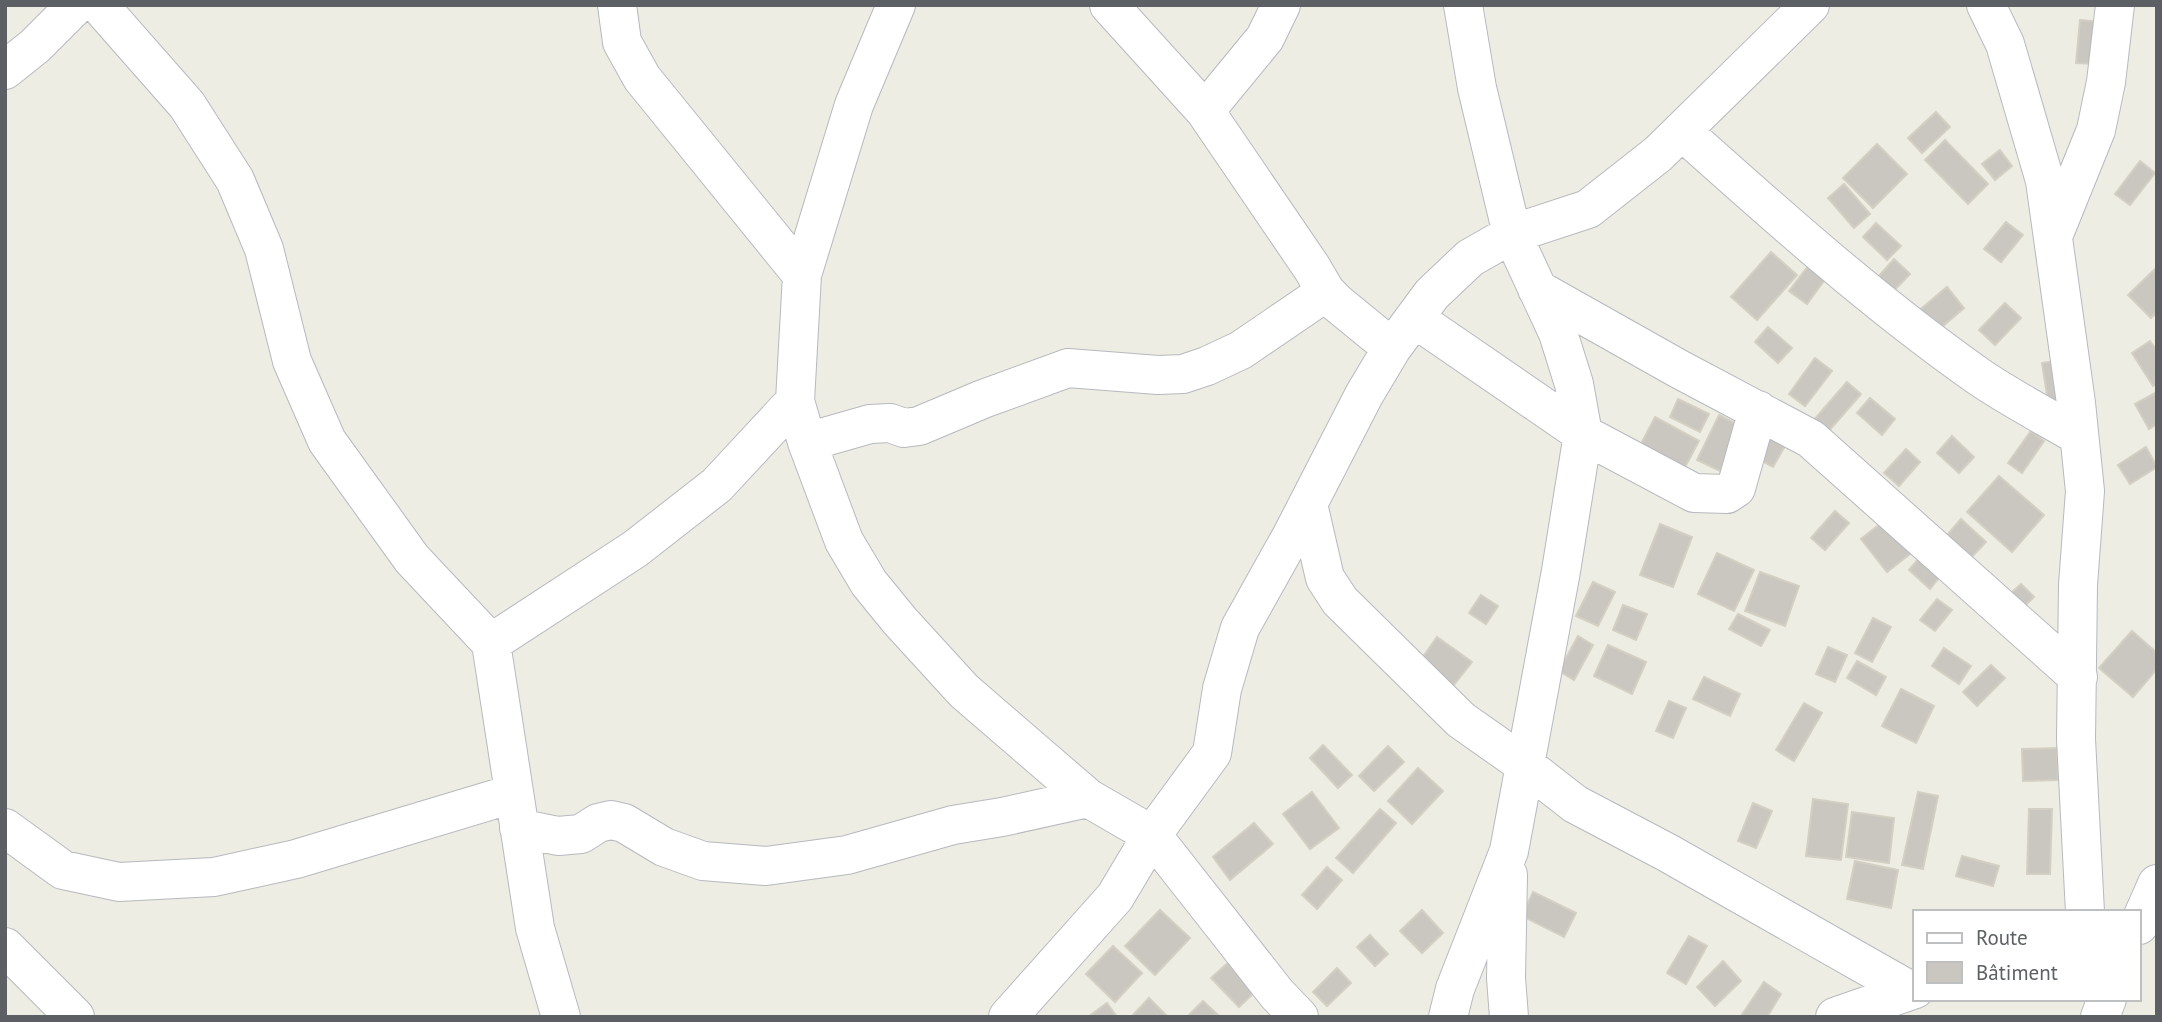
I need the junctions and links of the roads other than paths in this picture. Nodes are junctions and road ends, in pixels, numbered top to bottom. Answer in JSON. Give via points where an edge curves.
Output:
{"nodes":[{"id":1,"x":76,"y":5,"type":"edge"},
{"id":2,"x":99,"y":5,"type":"edge"},
{"id":3,"x":617,"y":5,"type":"edge"},
{"id":4,"x":896,"y":5,"type":"edge"},
{"id":5,"x":1109,"y":5,"type":"edge"},
{"id":6,"x":1281,"y":5,"type":"edge"},
{"id":7,"x":1463,"y":5,"type":"edge"},
{"id":8,"x":1810,"y":5,"type":"edge"},
{"id":9,"x":1986,"y":5,"type":"edge"},
{"id":10,"x":2115,"y":5,"type":"edge"},
{"id":11,"x":5,"y":70,"type":"edge"},
{"id":12,"x":1205,"y":111,"type":"junction"},
{"id":13,"x":1682,"y":131,"type":"junction"},
{"id":14,"x":1512,"y":234,"type":"junction"},
{"id":15,"x":2052,"y":239,"type":"junction"},
{"id":16,"x":802,"y":275,"type":"junction"},
{"id":17,"x":1537,"y":289,"type":"junction"},
{"id":18,"x":1326,"y":292,"type":"junction"},
{"id":19,"x":1414,"y":318,"type":"junction"},
{"id":20,"x":1392,"y":348,"type":"junction"},
{"id":21,"x":795,"y":401,"type":"junction"},
{"id":22,"x":1758,"y":411,"type":"junction"},
{"id":23,"x":1583,"y":434,"type":"junction"},
{"id":24,"x":2079,"y":436,"type":"junction"},
{"id":25,"x":807,"y":442,"type":"junction"},
{"id":26,"x":1308,"y":504,"type":"junction"},
{"id":27,"x":491,"y":643,"type":"junction"},
{"id":28,"x":2078,"y":677,"type":"junction"},
{"id":29,"x":1525,"y":765,"type":"junction"},
{"id":30,"x":1088,"y":798,"type":"junction"},
{"id":31,"x":516,"y":811,"type":"junction"},
{"id":32,"x":5,"y":828,"type":"edge"},
{"id":33,"x":1152,"y":835,"type":"junction"},
{"id":34,"x":1509,"y":851,"type":"junction"},
{"id":35,"x":2157,"y":884,"type":"edge"},
{"id":36,"x":2085,"y":910,"type":"edge"},
{"id":37,"x":2141,"y":920,"type":"edge"},
{"id":38,"x":5,"y":947,"type":"edge"},
{"id":39,"x":1912,"y":990,"type":"edge"},
{"id":40,"x":75,"y":1017,"type":"edge"},
{"id":41,"x":561,"y":1017,"type":"edge"},
{"id":42,"x":1007,"y":1017,"type":"edge"},
{"id":43,"x":1299,"y":1017,"type":"edge"},
{"id":44,"x":1448,"y":1017,"type":"edge"},
{"id":45,"x":1509,"y":1017,"type":"edge"},
{"id":46,"x":1835,"y":1017,"type":"edge"}],
"edges":[{"from":1,"to":11,"type":"street"},
{"from":2,"to":27,"type":"street","via":[[187,105],[235,180],[264,250],[292,361],[327,441],[412,559]]},
{"from":3,"to":16,"type":"street","via":[[622,42],[642,78]]},
{"from":4,"to":16,"type":"street","via":[[855,105]]},
{"from":5,"to":12,"type":"street"},
{"from":6,"to":12,"type":"street","via":[[1265,38]]},
{"from":7,"to":14,"type":"street","via":[[1477,88]]},
{"from":8,"to":13,"type":"street"},
{"from":9,"to":15,"type":"street","via":[[2004,44],[2031,131],[2045,181]]},
{"from":10,"to":15,"type":"street","via":[[2096,130]]},
{"from":12,"to":18,"type":"street"},
{"from":13,"to":14,"type":"street","via":[[1588,209]]},
{"from":13,"to":24,"type":"street","via":[[1797,234],[1896,314],[1979,377]]},
{"from":14,"to":17,"type":"street"},
{"from":14,"to":19,"type":"street","via":[[1470,258]]},
{"from":15,"to":24,"type":"street"},
{"from":16,"to":21,"type":"street"},
{"from":17,"to":22,"type":"street"},
{"from":17,"to":23,"type":"street","via":[[1558,333]]},
{"from":18,"to":20,"type":"street"},
{"from":18,"to":25,"type":"street","via":[[1241,350],[1183,374],[1068,368],[919,426],[870,424]]},
{"from":19,"to":20,"type":"street"},
{"from":19,"to":23,"type":"street"},
{"from":20,"to":26,"type":"street"},
{"from":21,"to":25,"type":"street"},
{"from":21,"to":27,"type":"street","via":[[717,485],[635,548]]},
{"from":22,"to":23,"type":"street","via":[[1736,488],[1727,494],[1695,493]]},
{"from":22,"to":28,"type":"street","via":[[1811,439]]},
{"from":23,"to":29,"type":"street"},
{"from":24,"to":28,"type":"street","via":[[2085,491]]},
{"from":25,"to":30,"type":"street","via":[[844,541],[869,583],[964,691]]},
{"from":26,"to":29,"type":"street","via":[[1325,579],[1340,601],[1461,720]]},
{"from":26,"to":33,"type":"street","via":[[1240,628],[1222,689],[1212,753]]},
{"from":27,"to":31,"type":"street"},
{"from":28,"to":36,"type":"street","via":[[2076,738]]},
{"from":29,"to":34,"type":"street"},
{"from":29,"to":39,"type":"street","via":[[1575,804]]},
{"from":30,"to":31,"type":"street","via":[[953,825],[847,855],[766,866],[703,861],[611,820],[581,834],[558,836]]},
{"from":30,"to":33,"type":"street"},
{"from":31,"to":32,"type":"street","via":[[214,877],[119,882],[63,870]]},
{"from":31,"to":41,"type":"street","via":[[535,928]]},
{"from":33,"to":42,"type":"street","via":[[1115,897]]},
{"from":33,"to":43,"type":"street"},
{"from":34,"to":44,"type":"street"},
{"from":34,"to":45,"type":"street"},
{"from":35,"to":37,"type":"street"},
{"from":38,"to":40,"type":"street"},
{"from":39,"to":46,"type":"street"}]}
